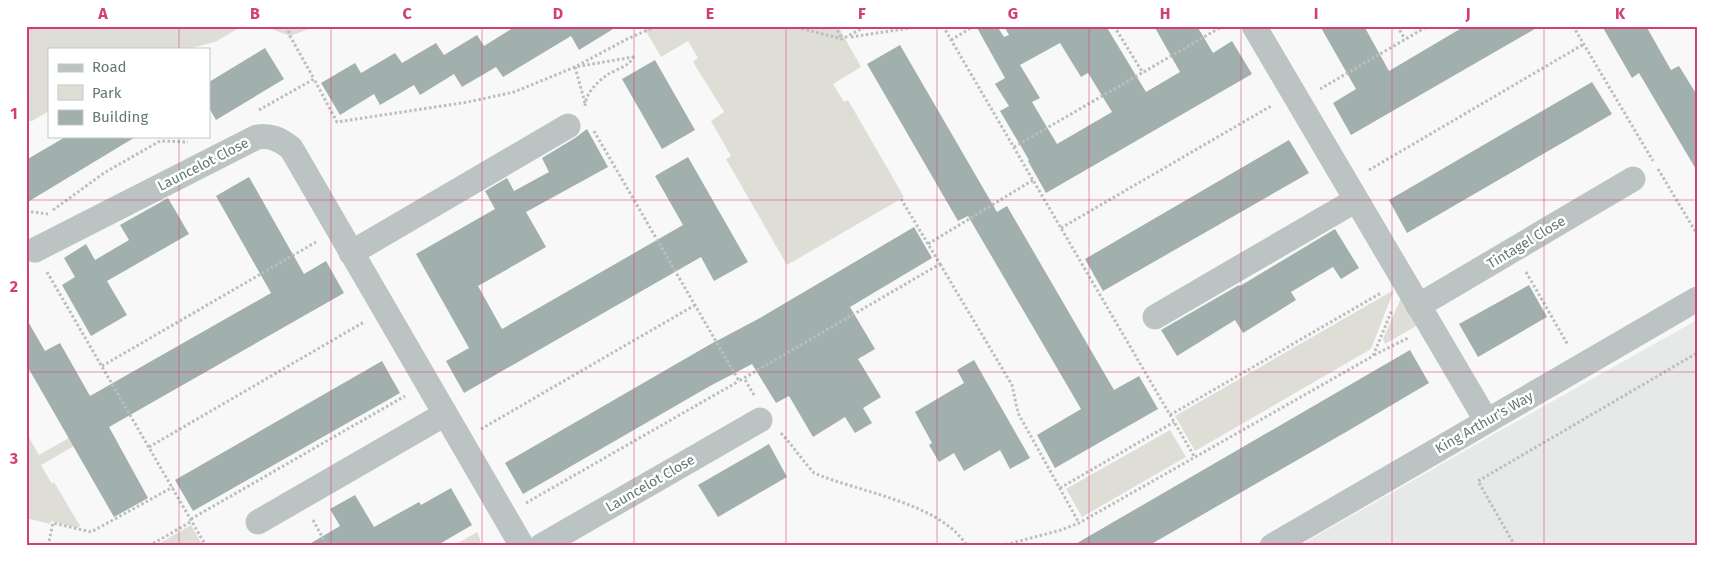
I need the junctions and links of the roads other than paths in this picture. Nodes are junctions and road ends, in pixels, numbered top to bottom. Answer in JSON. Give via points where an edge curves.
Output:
{"nodes":[{"id":1,"x":1254,"y":26,"type":"edge"},
{"id":2,"x":581,"y":120,"type":"road end"},
{"id":3,"x":1633,"y":179,"type":"dead end"},
{"id":4,"x":1351,"y":191,"type":"junction"},
{"id":5,"x":35,"y":250,"type":"road end"},
{"id":6,"x":351,"y":253,"type":"junction"},
{"id":7,"x":1697,"y":299,"type":"edge"},
{"id":8,"x":1155,"y":316,"type":"dead end"},
{"id":9,"x":1425,"y":316,"type":"junction"},
{"id":10,"x":445,"y":414,"type":"junction"},
{"id":11,"x":763,"y":418,"type":"road end"},
{"id":12,"x":1486,"y":420,"type":"junction"},
{"id":13,"x":258,"y":522,"type":"dead end"},
{"id":14,"x":522,"y":546,"type":"edge"},
{"id":15,"x":541,"y":546,"type":"edge"},
{"id":16,"x":1272,"y":546,"type":"edge"}],
"edges":[{"from":1,"to":4,"type":"street"},
{"from":2,"to":6,"type":"street"},
{"from":3,"to":9,"type":"street","name":"Tintagel Close","via":[[1513,250]]},
{"from":4,"to":8,"type":"street"},
{"from":4,"to":9,"type":"street"},
{"from":5,"to":6,"type":"street","name":"Launcelot Close","via":[[257,137],[268,136],[291,148]]},
{"from":6,"to":10,"type":"street","name":"Launcelot Close"},
{"from":7,"to":12,"type":"street","name":"King Arthur's Way"},
{"from":9,"to":12,"type":"street"},
{"from":10,"to":13,"type":"street"},
{"from":10,"to":14,"type":"street","name":"Launcelot Close"},
{"from":11,"to":15,"type":"street","name":"Launcelot Close"},
{"from":12,"to":16,"type":"street","name":"King Arthur's Way"}]}
